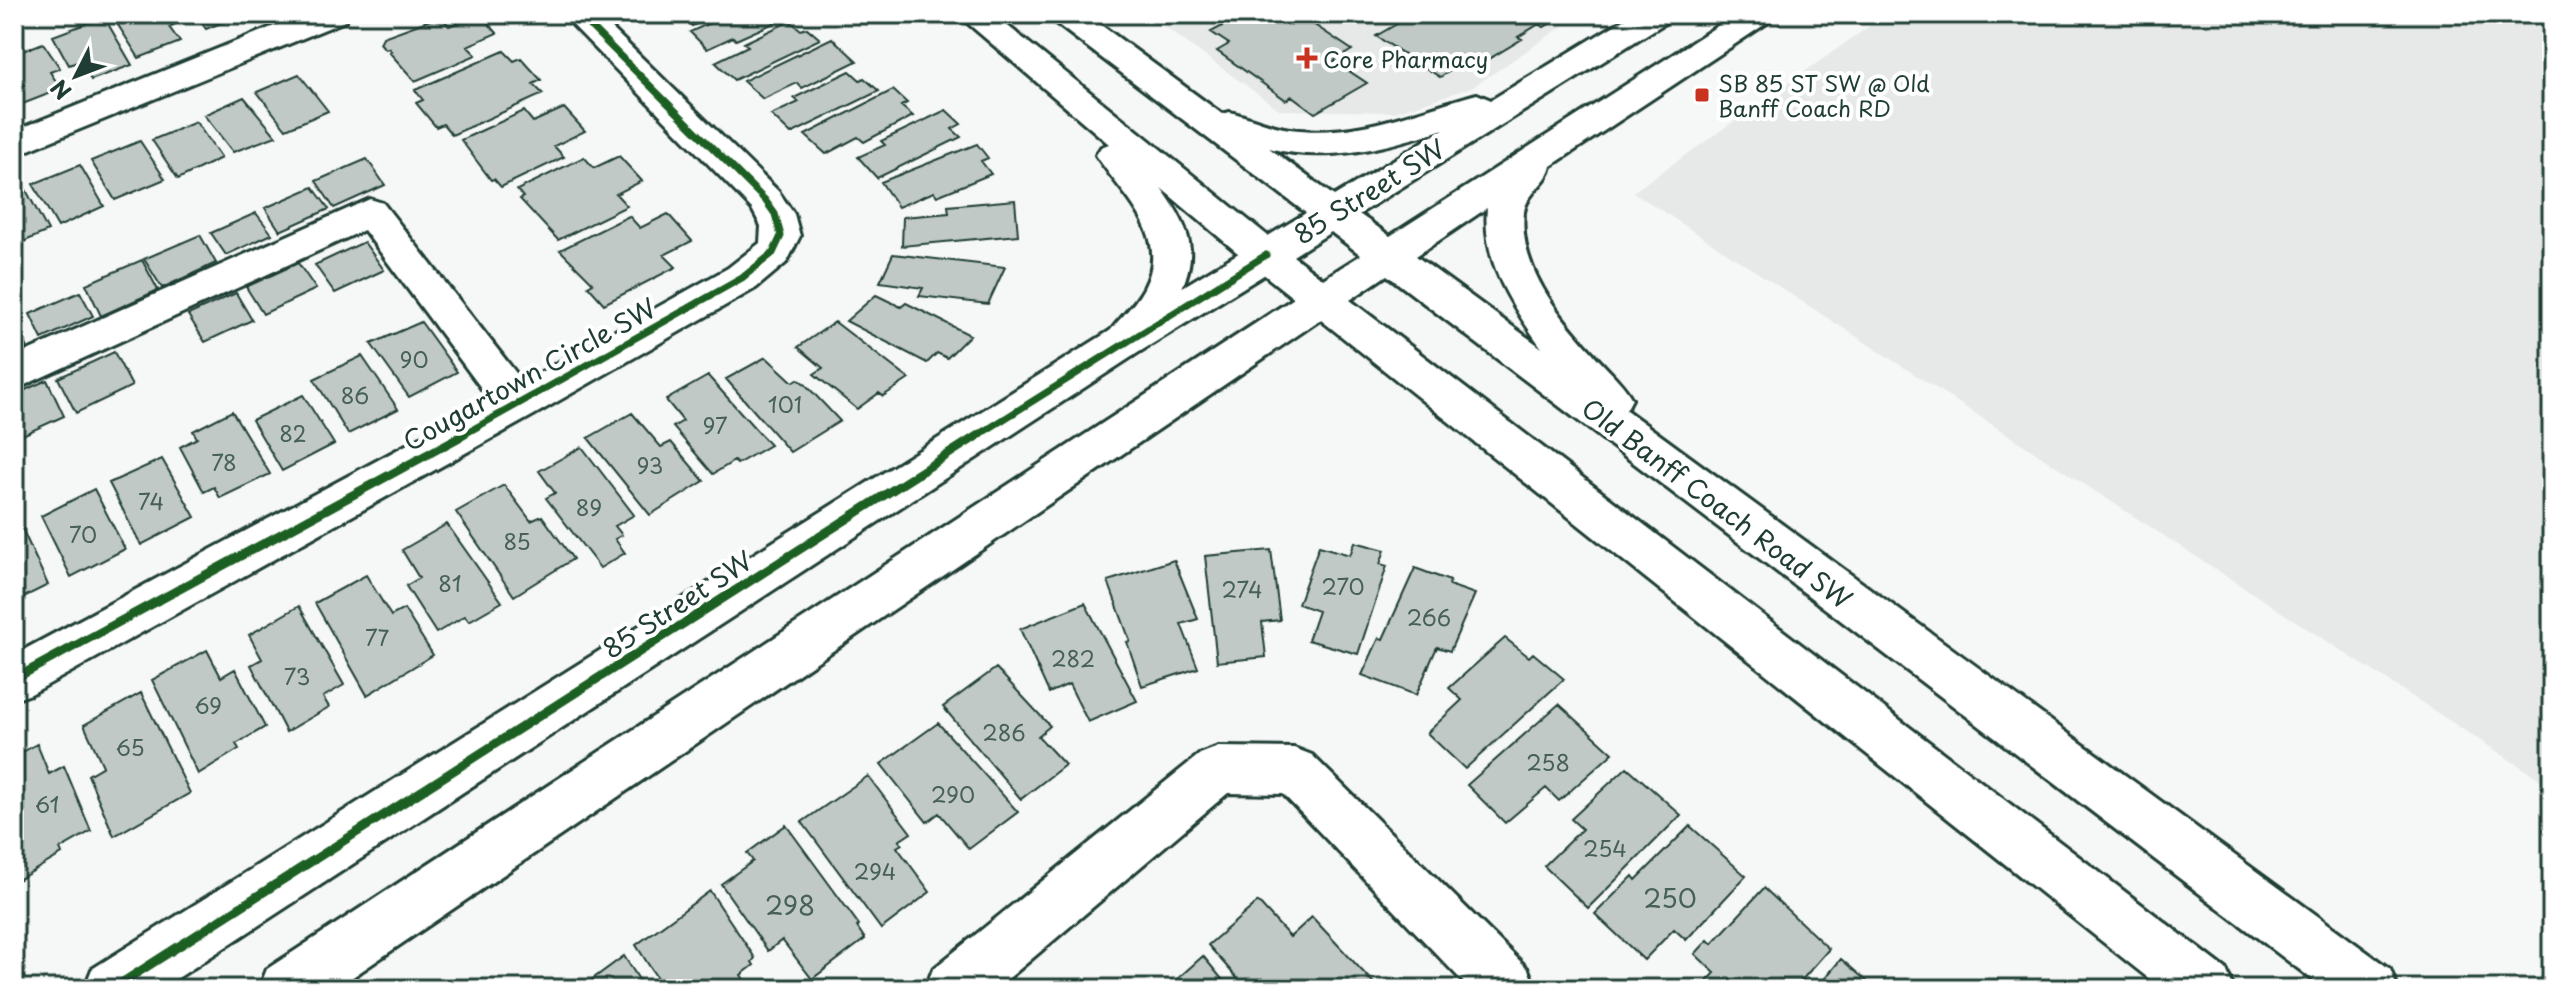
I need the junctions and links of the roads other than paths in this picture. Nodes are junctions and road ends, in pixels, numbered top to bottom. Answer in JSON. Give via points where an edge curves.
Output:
{"nodes":[{"id":1,"x":333,"y":14,"type":"edge"},
{"id":2,"x":578,"y":14,"type":"edge"},
{"id":3,"x":973,"y":14,"type":"edge"},
{"id":4,"x":1065,"y":14,"type":"edge"},
{"id":5,"x":1656,"y":14,"type":"edge"},
{"id":6,"x":1758,"y":14,"type":"edge"},
{"id":7,"x":1036,"y":66,"type":"junction"},
{"id":8,"x":1551,"y":78,"type":"junction"},
{"id":9,"x":1185,"y":102,"type":"junction"},
{"id":10,"x":14,"y":144,"type":"edge"},
{"id":11,"x":1547,"y":155,"type":"junction"},
{"id":12,"x":1333,"y":213,"type":"junction"},
{"id":13,"x":1266,"y":255,"type":"junction"},
{"id":14,"x":1389,"y":255,"type":"junction"},
{"id":15,"x":1322,"y":299,"type":"junction"},
{"id":16,"x":1122,"y":343,"type":"junction"},
{"id":17,"x":14,"y":374,"type":"edge"},
{"id":18,"x":517,"y":405,"type":"junction"},
{"id":19,"x":1709,"y":498,"type":"junction"},
{"id":20,"x":14,"y":679,"type":"edge"},
{"id":21,"x":112,"y":989,"type":"edge"},
{"id":22,"x":287,"y":989,"type":"edge"},
{"id":23,"x":953,"y":989,"type":"edge"},
{"id":24,"x":1508,"y":989,"type":"edge"},
{"id":25,"x":2206,"y":989,"type":"edge"},
{"id":26,"x":2370,"y":989,"type":"edge"}],
"edges":[{"from":1,"to":10,"type":"main road"},
{"from":2,"to":18,"type":"main road","name":"Cougartown Circle SW","via":[[765,200],[779,218],[783,236],[776,253],[742,278]]},
{"from":3,"to":7,"type":"main road"},
{"from":4,"to":9,"type":"main road","name":"Old Banff Coach Road SW"},
{"from":5,"to":8,"type":"main road","name":"85 Street SW"},
{"from":6,"to":11,"type":"main road"},
{"from":7,"to":13,"type":"main road"},
{"from":7,"to":16,"type":"main road","via":[[1144,188],[1170,240],[1173,261],[1160,299]]},
{"from":8,"to":9,"type":"main road","via":[[1422,122],[1330,143],[1274,138]]},
{"from":8,"to":12,"type":"main road","name":"85 Street SW"},
{"from":9,"to":12,"type":"main road","name":"Old Banff Coach Road SW"},
{"from":11,"to":14,"type":"main road"},
{"from":11,"to":19,"type":"main road","via":[[1513,189],[1505,210],[1504,228],[1517,274],[1583,371]]},
{"from":12,"to":13,"type":"main road","name":"85 Street SW"},
{"from":12,"to":14,"type":"main road","name":"Old Banff Coach Road SW"},
{"from":13,"to":15,"type":"main road"},
{"from":13,"to":16,"type":"main road","name":"85 Street SW"},
{"from":14,"to":15,"type":"main road"},
{"from":14,"to":19,"type":"main road","name":"Old Banff Coach Road SW"},
{"from":15,"to":22,"type":"main road"},
{"from":15,"to":25,"type":"main road"},
{"from":16,"to":21,"type":"main road","name":"85 Street SW"},
{"from":17,"to":18,"type":"main road","via":[[370,212]]},
{"from":18,"to":20,"type":"main road","name":"Cougartown Circle SW"},
{"from":19,"to":26,"type":"main road","name":"Old Banff Coach Road SW"},
{"from":23,"to":24,"type":"main road","via":[[1218,770],[1233,770],[1294,771]]}]}
